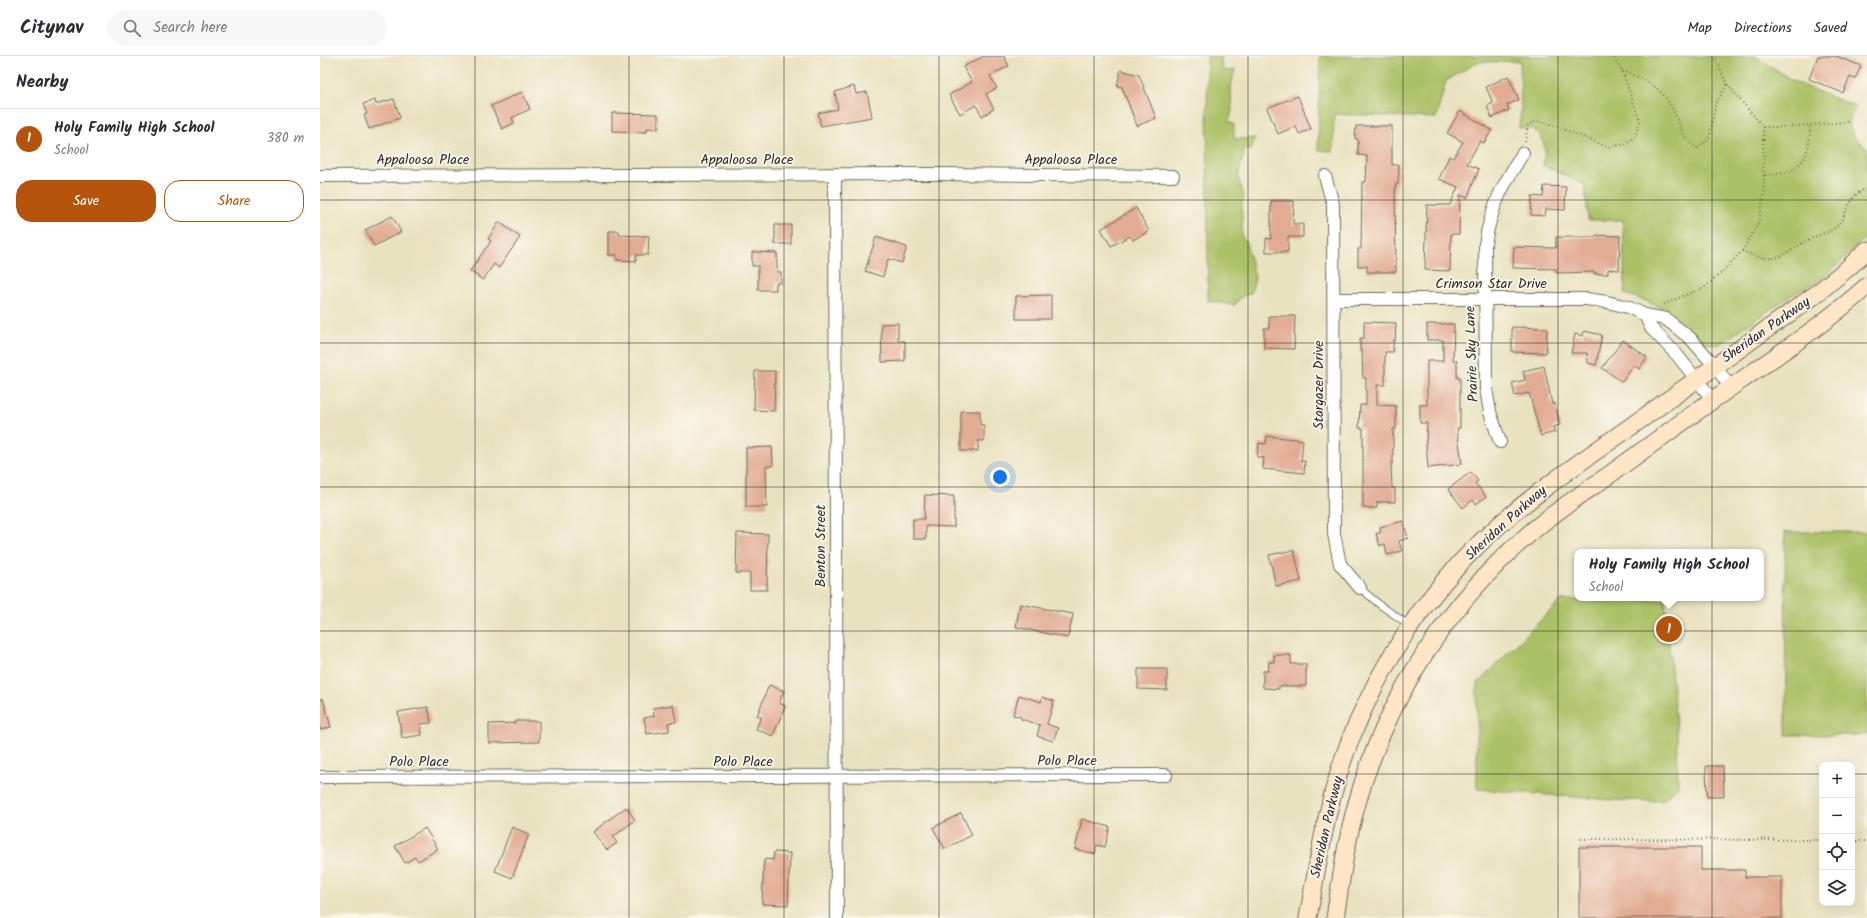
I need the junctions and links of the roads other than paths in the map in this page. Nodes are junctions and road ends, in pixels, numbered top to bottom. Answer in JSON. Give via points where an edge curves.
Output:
{"nodes":[{"id":1,"x":1523,"y":153,"type":"road end"},
{"id":2,"x":835,"y":174,"type":"junction"},
{"id":3,"x":320,"y":176,"type":"edge"},
{"id":4,"x":1173,"y":176,"type":"dead end"},
{"id":5,"x":1325,"y":176,"type":"dead end"},
{"id":6,"x":1867,"y":250,"type":"edge"},
{"id":7,"x":1867,"y":286,"type":"edge"},
{"id":8,"x":1334,"y":299,"type":"junction"},
{"id":9,"x":1485,"y":299,"type":"junction"},
{"id":10,"x":1645,"y":315,"type":"junction"},
{"id":11,"x":1715,"y":366,"type":"junction"},
{"id":12,"x":1696,"y":379,"type":"junction"},
{"id":13,"x":1730,"y":388,"type":"junction"},
{"id":14,"x":1713,"y":400,"type":"junction"},
{"id":15,"x":1500,"y":442,"type":"dead end"},
{"id":16,"x":1360,"y":588,"type":"joint"},
{"id":17,"x":1411,"y":626,"type":"junction"},
{"id":18,"x":1166,"y":775,"type":"dead end"},
{"id":19,"x":836,"y":776,"type":"junction"},
{"id":20,"x":320,"y":777,"type":"edge"},
{"id":21,"x":837,"y":918,"type":"edge"},
{"id":22,"x":1308,"y":918,"type":"edge"},
{"id":23,"x":1335,"y":918,"type":"edge"}],
"edges":[{"from":1,"to":9,"type":"street","name":"Prairie Sky Lane","via":[[1505,182],[1488,224],[1485,244]]},
{"from":2,"to":3,"type":"street","name":"Appaloosa Place"},
{"from":2,"to":4,"type":"street","name":"Appaloosa Place"},
{"from":2,"to":19,"type":"street","name":"Benton Street"},
{"from":5,"to":8,"type":"street","name":"Stargazer Drive","via":[[1333,204]]},
{"from":6,"to":11,"type":"main road","name":"Sheridan Parkway","via":[[1815,295]]},
{"from":7,"to":13,"type":"main road","name":"Sheridan Parkway","via":[[1822,322]]},
{"from":8,"to":9,"type":"street","name":"Crimson Star Drive"},
{"from":8,"to":16,"type":"street","name":"Stargazer Drive","via":[[1334,534],[1340,564]]},
{"from":9,"to":10,"type":"street","name":"Crimson Star Drive","via":[[1586,299],[1607,302]]},
{"from":9,"to":15,"type":"street","name":"Prairie Sky Lane","via":[[1486,389],[1490,412]]},
{"from":10,"to":11,"type":"street","name":"Crimson Star Drive","via":[[1666,319],[1691,339]]},
{"from":10,"to":12,"type":"street","via":[[1651,328]]},
{"from":11,"to":12,"type":"main road","name":"Sheridan Parkway"},
{"from":11,"to":13,"type":"street","name":"Crimson Star Drive"},
{"from":12,"to":14,"type":"street"},
{"from":12,"to":17,"type":"main road","name":"Sheridan Parkway","via":[[1516,511],[1466,557]]},
{"from":13,"to":14,"type":"main road","name":"Sheridan Parkway"},
{"from":14,"to":23,"type":"main road","name":"Sheridan Parkway","via":[[1531,532],[1486,574],[1444,626],[1397,700],[1370,761],[1351,824]]},
{"from":16,"to":17,"type":"lane"},
{"from":17,"to":22,"type":"main road","name":"Sheridan Parkway","via":[[1379,679],[1351,739],[1330,803]]},
{"from":18,"to":19,"type":"street","name":"Polo Place"},
{"from":19,"to":20,"type":"street","name":"Polo Place"},
{"from":19,"to":21,"type":"street","name":"Benton Street"}]}
